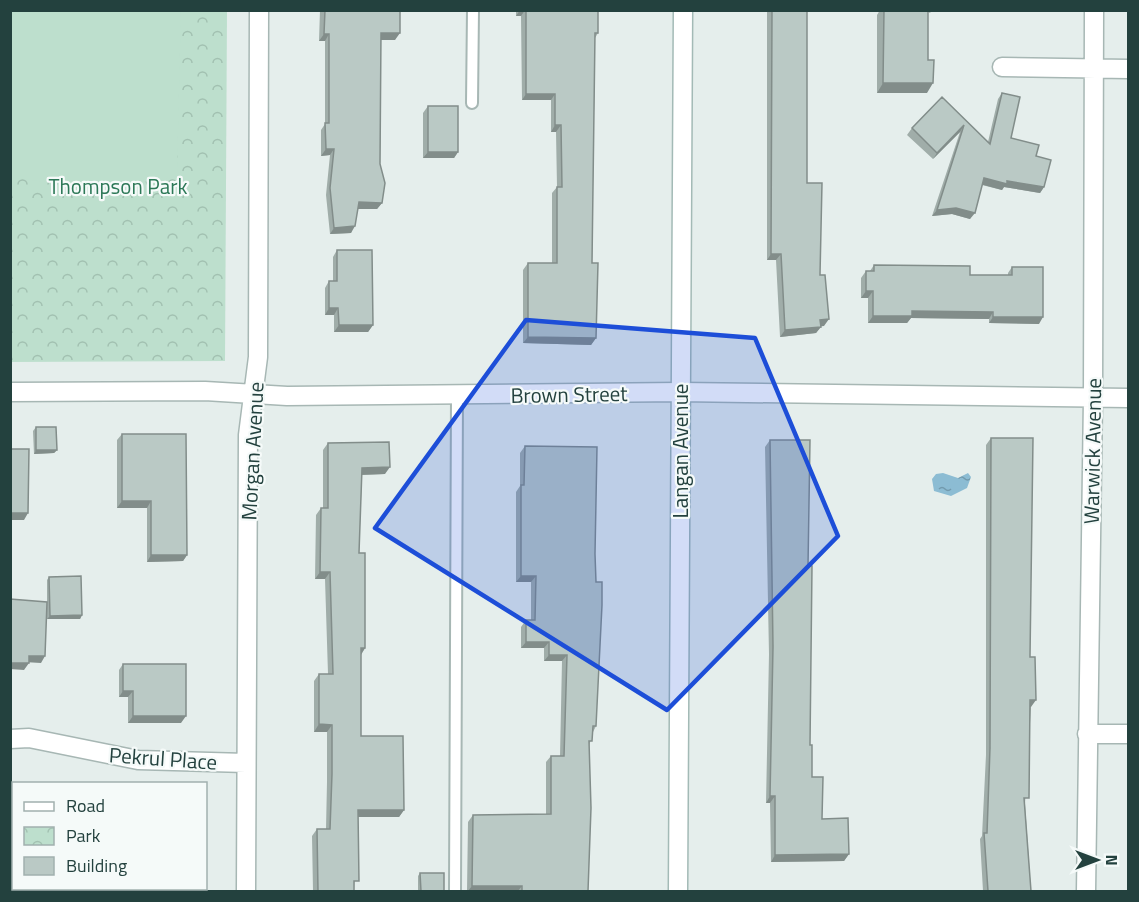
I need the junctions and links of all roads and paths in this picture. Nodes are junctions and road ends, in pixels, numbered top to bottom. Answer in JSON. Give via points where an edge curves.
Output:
{"nodes":[{"id":1,"x":258,"y":10,"type":"edge"},
{"id":2,"x":473,"y":10,"type":"edge"},
{"id":3,"x":683,"y":10,"type":"edge"},
{"id":4,"x":1094,"y":10,"type":"edge"},
{"id":5,"x":1002,"y":67,"type":"dead end"},
{"id":6,"x":1095,"y":68,"type":"junction"},
{"id":7,"x":1128,"y":69,"type":"edge"},
{"id":8,"x":472,"y":103,"type":"dead end"},
{"id":9,"x":10,"y":392,"type":"edge"},
{"id":10,"x":680,"y":392,"type":"junction"},
{"id":11,"x":253,"y":394,"type":"junction"},
{"id":12,"x":457,"y":395,"type":"junction"},
{"id":13,"x":1093,"y":398,"type":"junction"},
{"id":14,"x":1128,"y":398,"type":"edge"},
{"id":15,"x":1087,"y":734,"type":"junction"},
{"id":16,"x":1128,"y":734,"type":"edge"},
{"id":17,"x":10,"y":739,"type":"edge"},
{"id":18,"x":246,"y":763,"type":"junction"},
{"id":19,"x":246,"y":891,"type":"edge"},
{"id":20,"x":455,"y":891,"type":"edge"},
{"id":21,"x":678,"y":891,"type":"edge"},
{"id":22,"x":1086,"y":891,"type":"edge"}],
"edges":[{"from":1,"to":11,"type":"street","name":"Morgan Avenue","via":[[258,357]]},
{"from":2,"to":8,"type":"lane"},
{"from":3,"to":10,"type":"street","name":"Langan Avenue"},
{"from":4,"to":6,"type":"street","name":"Warwick Avenue"},
{"from":5,"to":6,"type":"street"},
{"from":6,"to":7,"type":"street"},
{"from":6,"to":13,"type":"street","name":"Warwick Avenue"},
{"from":9,"to":11,"type":"street","name":"Brown Street"},
{"from":10,"to":12,"type":"street","name":"Brown Street"},
{"from":10,"to":13,"type":"street","name":"Brown Street"},
{"from":10,"to":21,"type":"street","name":"Langan Avenue"},
{"from":11,"to":12,"type":"street","name":"Brown Street"},
{"from":11,"to":18,"type":"street","name":"Morgan Avenue","via":[[248,435]]},
{"from":12,"to":20,"type":"lane"},
{"from":13,"to":14,"type":"street","name":"Brown Street"},
{"from":13,"to":15,"type":"street","name":"Warwick Avenue"},
{"from":15,"to":16,"type":"street"},
{"from":15,"to":22,"type":"street","name":"Warwick Avenue"},
{"from":17,"to":18,"type":"street","name":"Pekrul Place","via":[[29,738],[138,760]]},
{"from":18,"to":19,"type":"street","name":"Morgan Avenue"}]}
